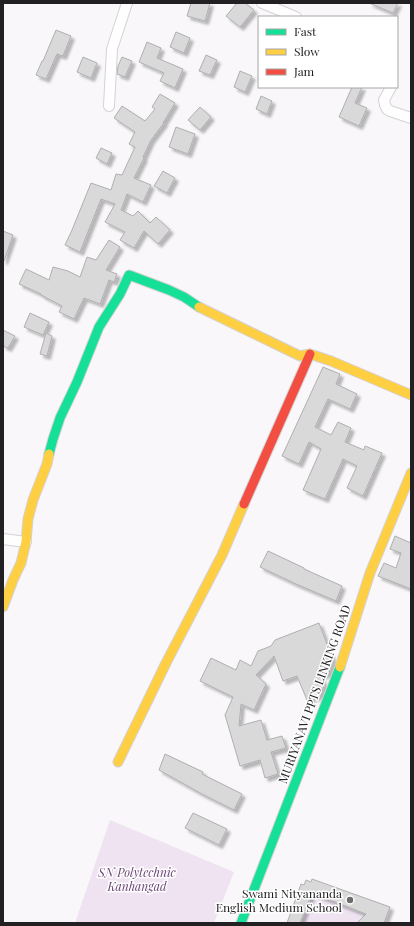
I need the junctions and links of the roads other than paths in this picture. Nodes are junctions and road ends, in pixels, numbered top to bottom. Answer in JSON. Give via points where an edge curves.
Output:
{"nodes":[{"id":1,"x":127,"y":3,"type":"edge"},
{"id":2,"x":262,"y":3,"type":"edge"},
{"id":3,"x":294,"y":16,"type":"edge"},
{"id":4,"x":390,"y":88,"type":"edge"},
{"id":5,"x":109,"y":106,"type":"dead end"},
{"id":6,"x":411,"y":118,"type":"edge"},
{"id":7,"x":310,"y":354,"type":"junction"},
{"id":8,"x":411,"y":395,"type":"edge"},
{"id":9,"x":411,"y":473,"type":"edge"},
{"id":10,"x":3,"y":539,"type":"edge"},
{"id":11,"x":26,"y":542,"type":"junction"},
{"id":12,"x":3,"y":607,"type":"edge"},
{"id":13,"x":118,"y":762,"type":"dead end"},
{"id":14,"x":240,"y":923,"type":"edge"}],
"edges":[{"from":1,"to":5,"type":"street","via":[[112,49]]},
{"from":2,"to":3,"type":"street"},
{"from":4,"to":6,"type":"street","via":[[384,105],[390,111]]},
{"from":7,"to":8,"type":"street"},
{"from":7,"to":11,"type":"street","via":[[300,356],[179,295],[129,275],[99,327],[60,418],[47,464],[32,500]]},
{"from":7,"to":13,"type":"street","via":[[222,555]]},
{"from":9,"to":14,"type":"street","name":"MURIYANAVI PPTS LINKING ROAD","via":[[370,573],[337,676]]},
{"from":10,"to":11,"type":"street"},
{"from":11,"to":12,"type":"street","via":[[21,563]]}]}
